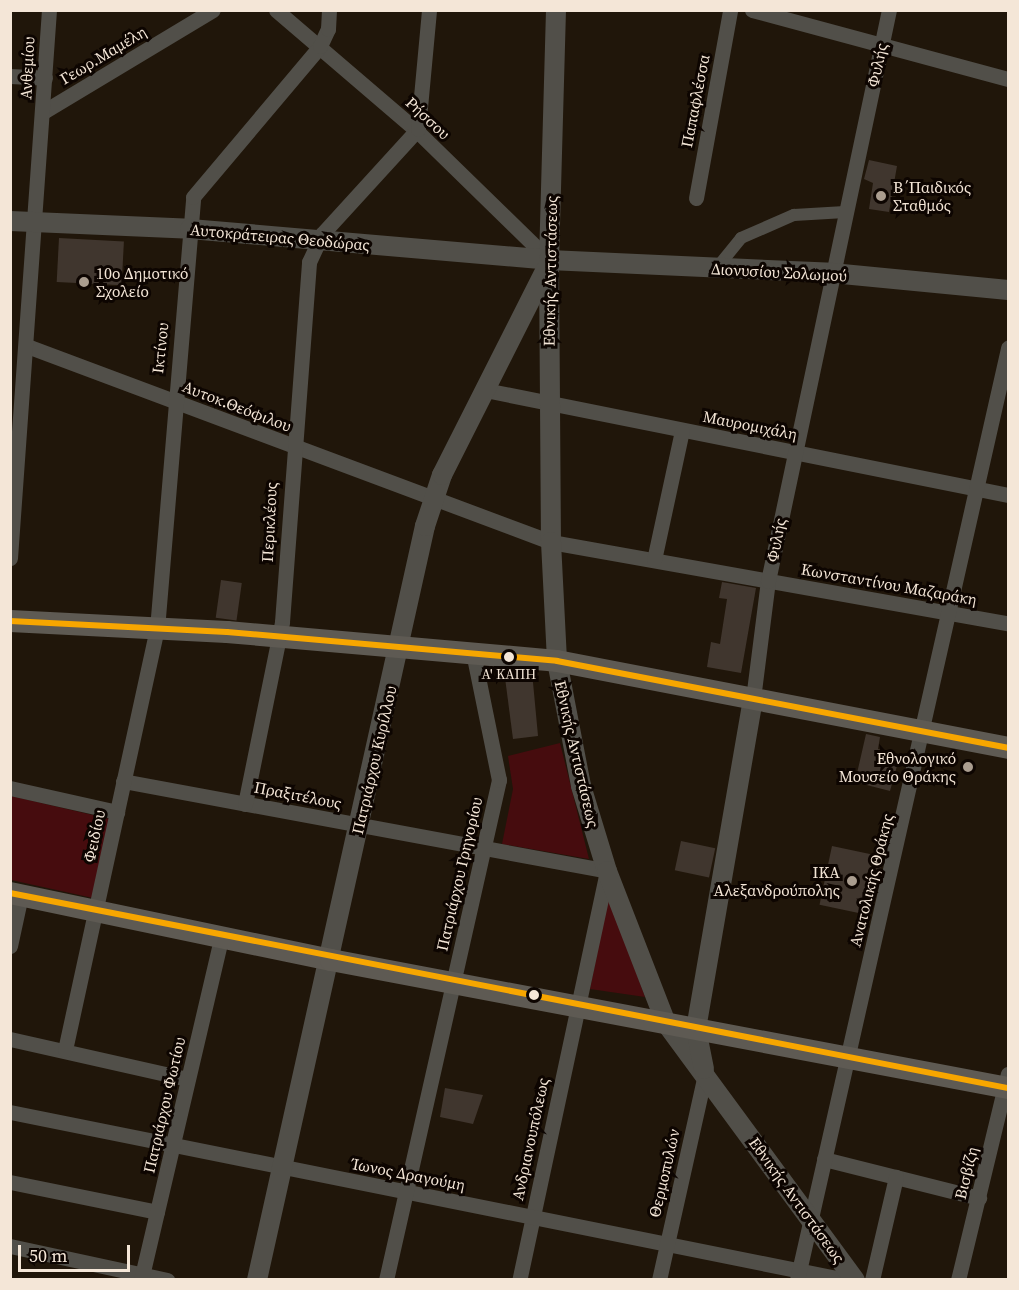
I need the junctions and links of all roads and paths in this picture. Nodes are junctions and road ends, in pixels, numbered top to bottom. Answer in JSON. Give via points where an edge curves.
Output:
{"nodes":[{"id":1,"x":49,"y":10,"type":"edge"},
{"id":2,"x":213,"y":10,"type":"edge"},
{"id":3,"x":276,"y":10,"type":"edge"},
{"id":4,"x":329,"y":10,"type":"edge"},
{"id":5,"x":429,"y":10,"type":"edge"},
{"id":6,"x":556,"y":10,"type":"edge"},
{"id":7,"x":730,"y":10,"type":"edge"},
{"id":8,"x":752,"y":10,"type":"edge"},
{"id":9,"x":890,"y":10,"type":"edge"},
{"id":10,"x":320,"y":46,"type":"junction"},
{"id":11,"x":880,"y":48,"type":"junction"},
{"id":12,"x":10,"y":76,"type":"edge"},
{"id":13,"x":45,"y":78,"type":"junction"},
{"id":14,"x":1008,"y":79,"type":"edge"},
{"id":15,"x":43,"y":112,"type":"junction"},
{"id":16,"x":417,"y":131,"type":"junction"},
{"id":17,"x":696,"y":198,"type":"dead end"},
{"id":18,"x":845,"y":212,"type":"junction"},
{"id":19,"x":10,"y":220,"type":"edge"},
{"id":20,"x":36,"y":222,"type":"junction"},
{"id":21,"x":190,"y":229,"type":"junction"},
{"id":22,"x":316,"y":241,"type":"junction"},
{"id":23,"x":549,"y":260,"type":"junction"},
{"id":24,"x":716,"y":268,"type":"junction"},
{"id":25,"x":832,"y":273,"type":"junction"},
{"id":26,"x":1008,"y":290,"type":"edge"},
{"id":27,"x":27,"y":346,"type":"junction"},
{"id":28,"x":1008,"y":348,"type":"edge"},
{"id":29,"x":485,"y":390,"type":"junction"},
{"id":30,"x":172,"y":400,"type":"junction"},
{"id":31,"x":550,"y":403,"type":"junction"},
{"id":32,"x":682,"y":430,"type":"junction"},
{"id":33,"x":292,"y":447,"type":"junction"},
{"id":34,"x":794,"y":451,"type":"junction"},
{"id":35,"x":976,"y":489,"type":"junction"},
{"id":36,"x":1008,"y":495,"type":"edge"},
{"id":37,"x":434,"y":497,"type":"junction"},
{"id":38,"x":551,"y":542,"type":"junction"},
{"id":39,"x":10,"y":558,"type":"edge"},
{"id":40,"x":654,"y":560,"type":"junction"},
{"id":41,"x":768,"y":581,"type":"junction"},
{"id":42,"x":949,"y":613,"type":"junction"},
{"id":43,"x":10,"y":621,"type":"edge"},
{"id":44,"x":1008,"y":623,"type":"edge"},
{"id":45,"x":157,"y":629,"type":"junction"},
{"id":46,"x":279,"y":636,"type":"junction"},
{"id":47,"x":400,"y":646,"type":"junction"},
{"id":48,"x":473,"y":651,"type":"junction"},
{"id":49,"x":557,"y":661,"type":"junction"},
{"id":50,"x":753,"y":699,"type":"junction"},
{"id":51,"x":925,"y":733,"type":"junction"},
{"id":52,"x":1008,"y":748,"type":"edge"},
{"id":53,"x":123,"y":781,"type":"junction"},
{"id":54,"x":10,"y":788,"type":"edge"},
{"id":55,"x":245,"y":804,"type":"junction"},
{"id":56,"x":117,"y":812,"type":"junction"},
{"id":57,"x":358,"y":825,"type":"junction"},
{"id":58,"x":484,"y":848,"type":"junction"},
{"id":59,"x":607,"y":871,"type":"junction"},
{"id":60,"x":16,"y":894,"type":"edge"},
{"id":61,"x":97,"y":912,"type":"junction"},
{"id":62,"x":221,"y":938,"type":"junction"},
{"id":63,"x":10,"y":946,"type":"edge"},
{"id":64,"x":331,"y":960,"type":"junction"},
{"id":65,"x":452,"y":983,"type":"junction"},
{"id":66,"x":577,"y":1006,"type":"junction"},
{"id":67,"x":666,"y":1023,"type":"junction"},
{"id":68,"x":696,"y":1029,"type":"junction"},
{"id":69,"x":10,"y":1039,"type":"edge"},
{"id":70,"x":65,"y":1050,"type":"junction"},
{"id":71,"x":846,"y":1057,"type":"junction"},
{"id":72,"x":705,"y":1074,"type":"junction"},
{"id":73,"x":188,"y":1079,"type":"junction"},
{"id":74,"x":1007,"y":1083,"type":"edge"},
{"id":75,"x":10,"y":1112,"type":"edge"},
{"id":76,"x":173,"y":1144,"type":"junction"},
{"id":77,"x":825,"y":1160,"type":"junction"},
{"id":78,"x":283,"y":1167,"type":"junction"},
{"id":79,"x":896,"y":1177,"type":"junction"},
{"id":80,"x":10,"y":1182,"type":"edge"},
{"id":81,"x":406,"y":1192,"type":"junction"},
{"id":82,"x":979,"y":1198,"type":"junction"},
{"id":83,"x":157,"y":1212,"type":"junction"},
{"id":84,"x":532,"y":1217,"type":"junction"},
{"id":85,"x":811,"y":1220,"type":"junction"},
{"id":86,"x":667,"y":1244,"type":"junction"},
{"id":87,"x":10,"y":1246,"type":"edge"},
{"id":88,"x":798,"y":1275,"type":"edge"},
{"id":89,"x":142,"y":1277,"type":"edge"},
{"id":90,"x":167,"y":1280,"type":"edge"},
{"id":91,"x":257,"y":1280,"type":"edge"},
{"id":92,"x":386,"y":1280,"type":"edge"},
{"id":93,"x":519,"y":1280,"type":"edge"},
{"id":94,"x":659,"y":1280,"type":"edge"},
{"id":95,"x":846,"y":1280,"type":"edge"},
{"id":96,"x":855,"y":1280,"type":"edge"},
{"id":97,"x":872,"y":1280,"type":"edge"},
{"id":98,"x":958,"y":1280,"type":"edge"}],
"edges":[{"from":1,"to":13,"type":"street","name":"Ανθεμίου"},
{"from":2,"to":15,"type":"street","name":"Γεωρ.Μαμέλη"},
{"from":3,"to":10,"type":"street","name":"Ρήσσου"},
{"from":4,"to":10,"type":"street","via":[[328,29]]},
{"from":5,"to":16,"type":"street","via":[[424,105]]},
{"from":6,"to":23,"type":"street","name":"Εθνικής Αντιστάσεως"},
{"from":7,"to":17,"type":"street","name":"Παπαφλέσσα"},
{"from":8,"to":11,"type":"street"},
{"from":9,"to":11,"type":"street","name":"Φυλής"},
{"from":10,"to":16,"type":"street","name":"Ρήσσου"},
{"from":10,"to":21,"type":"street","name":"Ικτίνου","via":[[195,191]]},
{"from":11,"to":14,"type":"street"},
{"from":11,"to":18,"type":"street","name":"Φυλής"},
{"from":12,"to":13,"type":"street"},
{"from":13,"to":15,"type":"street","name":"Ανθεμίου"},
{"from":15,"to":20,"type":"street","name":"Ανθεμίου"},
{"from":16,"to":22,"type":"street"},
{"from":16,"to":23,"type":"street","name":"Ρήσσου"},
{"from":18,"to":24,"type":"street","via":[[794,215],[741,238]]},
{"from":18,"to":25,"type":"street","name":"Φυλής"},
{"from":19,"to":20,"type":"street","name":"Αυτοκράτειρας Θεοδώρας"},
{"from":20,"to":21,"type":"street","name":"Αυτοκράτειρας Θεοδώρας"},
{"from":20,"to":27,"type":"street","name":"Ανθεμίου"},
{"from":21,"to":22,"type":"street","name":"Αυτοκράτειρας Θεοδώρας"},
{"from":21,"to":30,"type":"street","name":"Ικτίνου"},
{"from":22,"to":23,"type":"street","name":"Αυτοκράτειρας Θεοδώρας"},
{"from":22,"to":33,"type":"street","name":"Περικλέους","via":[[306,281]]},
{"from":23,"to":24,"type":"street","name":"Διονυσίου Σολωμού"},
{"from":23,"to":29,"type":"street","name":"Πατριάρχου Κυρίλλου"},
{"from":23,"to":31,"type":"street","name":"Εθνικής Αντιστάσεως"},
{"from":24,"to":25,"type":"street","name":"Διονυσίου Σολωμού"},
{"from":25,"to":26,"type":"street","name":"Διονυσίου Σολωμού"},
{"from":25,"to":34,"type":"street","name":"Φυλής"},
{"from":27,"to":30,"type":"street","name":"Αυτοκ.Θεόφιλου"},
{"from":27,"to":39,"type":"street","name":"Ανθεμίου"},
{"from":28,"to":35,"type":"street","name":"Ανατολικής Θράκης"},
{"from":29,"to":31,"type":"street","name":"Μαυρομιχάλη"},
{"from":29,"to":37,"type":"street","name":"Πατριάρχου Κυρίλλου"},
{"from":30,"to":33,"type":"street","name":"Αυτοκ.Θεόφιλου"},
{"from":30,"to":45,"type":"street","name":"Ικτίνου"},
{"from":31,"to":32,"type":"street","name":"Μαυρομιχάλη"},
{"from":31,"to":38,"type":"street","name":"Εθνικής Αντιστάσεως"},
{"from":32,"to":34,"type":"street","name":"Μαυρομιχάλη"},
{"from":32,"to":40,"type":"street"},
{"from":33,"to":37,"type":"street","name":"Αυτοκ.Θεόφιλου"},
{"from":33,"to":46,"type":"street","name":"Περικλέους"},
{"from":34,"to":35,"type":"street","name":"Μαυρομιχάλη"},
{"from":34,"to":41,"type":"street","name":"Φυλής"},
{"from":35,"to":36,"type":"street","name":"Μαυρομιχάλη"},
{"from":35,"to":42,"type":"street","name":"Ανατολικής Θράκης"},
{"from":37,"to":38,"type":"street","name":"Αυτοκ.Θεόφιλου"},
{"from":37,"to":47,"type":"street","name":"Πατριάρχου Κυρίλλου"},
{"from":38,"to":40,"type":"street","name":"Κωνσταντίνου Μαζαράκη"},
{"from":38,"to":49,"type":"street","name":"Εθνικής Αντιστάσεως"},
{"from":40,"to":41,"type":"street","name":"Κωνσταντίνου Μαζαράκη"},
{"from":41,"to":42,"type":"street","name":"Κωνσταντίνου Μαζαράκη"},
{"from":41,"to":50,"type":"street","name":"Φυλής"},
{"from":42,"to":44,"type":"street","name":"Κωνσταντίνου Μαζαράκη"},
{"from":42,"to":51,"type":"street","name":"Ανατολικής Θράκης"},
{"from":43,"to":45,"type":"main road"},
{"from":45,"to":46,"type":"main road"},
{"from":45,"to":53,"type":"street","name":"Φειδίου"},
{"from":46,"to":47,"type":"main road"},
{"from":46,"to":55,"type":"street","name":"Περικλέους"},
{"from":47,"to":48,"type":"main road"},
{"from":47,"to":57,"type":"street","name":"Πατριάρχου Κυρίλλου"},
{"from":48,"to":49,"type":"main road"},
{"from":48,"to":58,"type":"street","name":"Πατριάρχου Γρηγορίου","via":[[499,780]]},
{"from":49,"to":50,"type":"main road"},
{"from":49,"to":59,"type":"street","name":"Εθνικής Αντιστάσεως","via":[[581,786]]},
{"from":50,"to":51,"type":"main road"},
{"from":50,"to":68,"type":"street","name":"Φυλής"},
{"from":51,"to":52,"type":"main road"},
{"from":51,"to":71,"type":"street","name":"Ανατολικής Θράκης"},
{"from":53,"to":55,"type":"street","name":"Πραξιτέλους"},
{"from":53,"to":56,"type":"street","name":"Φειδίου"},
{"from":54,"to":56,"type":"street"},
{"from":55,"to":57,"type":"street","name":"Πραξιτέλους"},
{"from":56,"to":61,"type":"street","name":"Φειδίου"},
{"from":57,"to":58,"type":"street","name":"Πραξιτέλους"},
{"from":57,"to":64,"type":"street","name":"Πατριάρχου Κυρίλλου"},
{"from":58,"to":59,"type":"street","name":"Πραξιτέλους"},
{"from":58,"to":65,"type":"street","name":"Πατριάρχου Γρηγορίου"},
{"from":59,"to":66,"type":"street","name":"Ανδριανουπόλεως"},
{"from":59,"to":67,"type":"street","name":"Εθνικής Αντιστάσεως"},
{"from":60,"to":61,"type":"main road"},
{"from":60,"to":63,"type":"street"},
{"from":61,"to":62,"type":"main road"},
{"from":61,"to":70,"type":"street","name":"Φειδίου"},
{"from":62,"to":64,"type":"main road"},
{"from":62,"to":73,"type":"street","name":"Πατριάρχου Φωτίου"},
{"from":64,"to":65,"type":"main road"},
{"from":64,"to":78,"type":"street","name":"Πατριάρχου Κυρίλλου"},
{"from":65,"to":66,"type":"main road"},
{"from":65,"to":81,"type":"street","name":"Πατριάρχου Γρηγορίου"},
{"from":66,"to":67,"type":"main road"},
{"from":66,"to":84,"type":"street","name":"Ανδριανουπόλεως"},
{"from":67,"to":68,"type":"main road"},
{"from":67,"to":72,"type":"street","name":"Εθνικής Αντιστάσεως"},
{"from":68,"to":71,"type":"main road"},
{"from":68,"to":72,"type":"street","name":"Φυλής"},
{"from":69,"to":70,"type":"street"},
{"from":70,"to":73,"type":"street"},
{"from":71,"to":74,"type":"main road"},
{"from":71,"to":77,"type":"street","name":"Ανατολικής Θράκης"},
{"from":72,"to":85,"type":"street","name":"Εθνικής Αντιστάσεως"},
{"from":72,"to":86,"type":"street","name":"Θερμοπυλών"},
{"from":73,"to":76,"type":"street","name":"Πατριάρχου Φωτίου"},
{"from":74,"to":82,"type":"street","name":"Βισβίζη"},
{"from":75,"to":76,"type":"street","name":"Ίωνος Δραγούμη"},
{"from":76,"to":78,"type":"street","name":"Ίωνος Δραγούμη"},
{"from":76,"to":83,"type":"street","name":"Πατριάρχου Φωτίου"},
{"from":77,"to":79,"type":"street"},
{"from":77,"to":85,"type":"street","name":"Ανατολικής Θράκης"},
{"from":78,"to":81,"type":"street","name":"Ίωνος Δραγούμη"},
{"from":78,"to":91,"type":"street","name":"Πατριάρχου Κυρίλλου"},
{"from":79,"to":82,"type":"street"},
{"from":79,"to":97,"type":"street"},
{"from":80,"to":83,"type":"street"},
{"from":81,"to":84,"type":"street","name":"Ίωνος Δραγούμη"},
{"from":81,"to":92,"type":"street","name":"Πατριάρχου Γρηγορίου"},
{"from":82,"to":98,"type":"street","name":"Βισβίζη"},
{"from":83,"to":89,"type":"street","name":"Πατριάρχου Φωτίου"},
{"from":84,"to":86,"type":"street","name":"Ίωνος Δραγούμη"},
{"from":84,"to":93,"type":"street","name":"Ανδριανουπόλεως"},
{"from":85,"to":88,"type":"street","name":"Ανατολικής Θράκης"},
{"from":85,"to":96,"type":"street","name":"Εθνικής Αντιστάσεως"},
{"from":86,"to":88,"type":"street","name":"Ίωνος Δραγούμη"},
{"from":86,"to":94,"type":"street","name":"Θερμοπυλών"},
{"from":87,"to":89,"type":"street"},
{"from":88,"to":95,"type":"street","name":"Ίωνος Δραγούμη"},
{"from":89,"to":90,"type":"street"}]}
